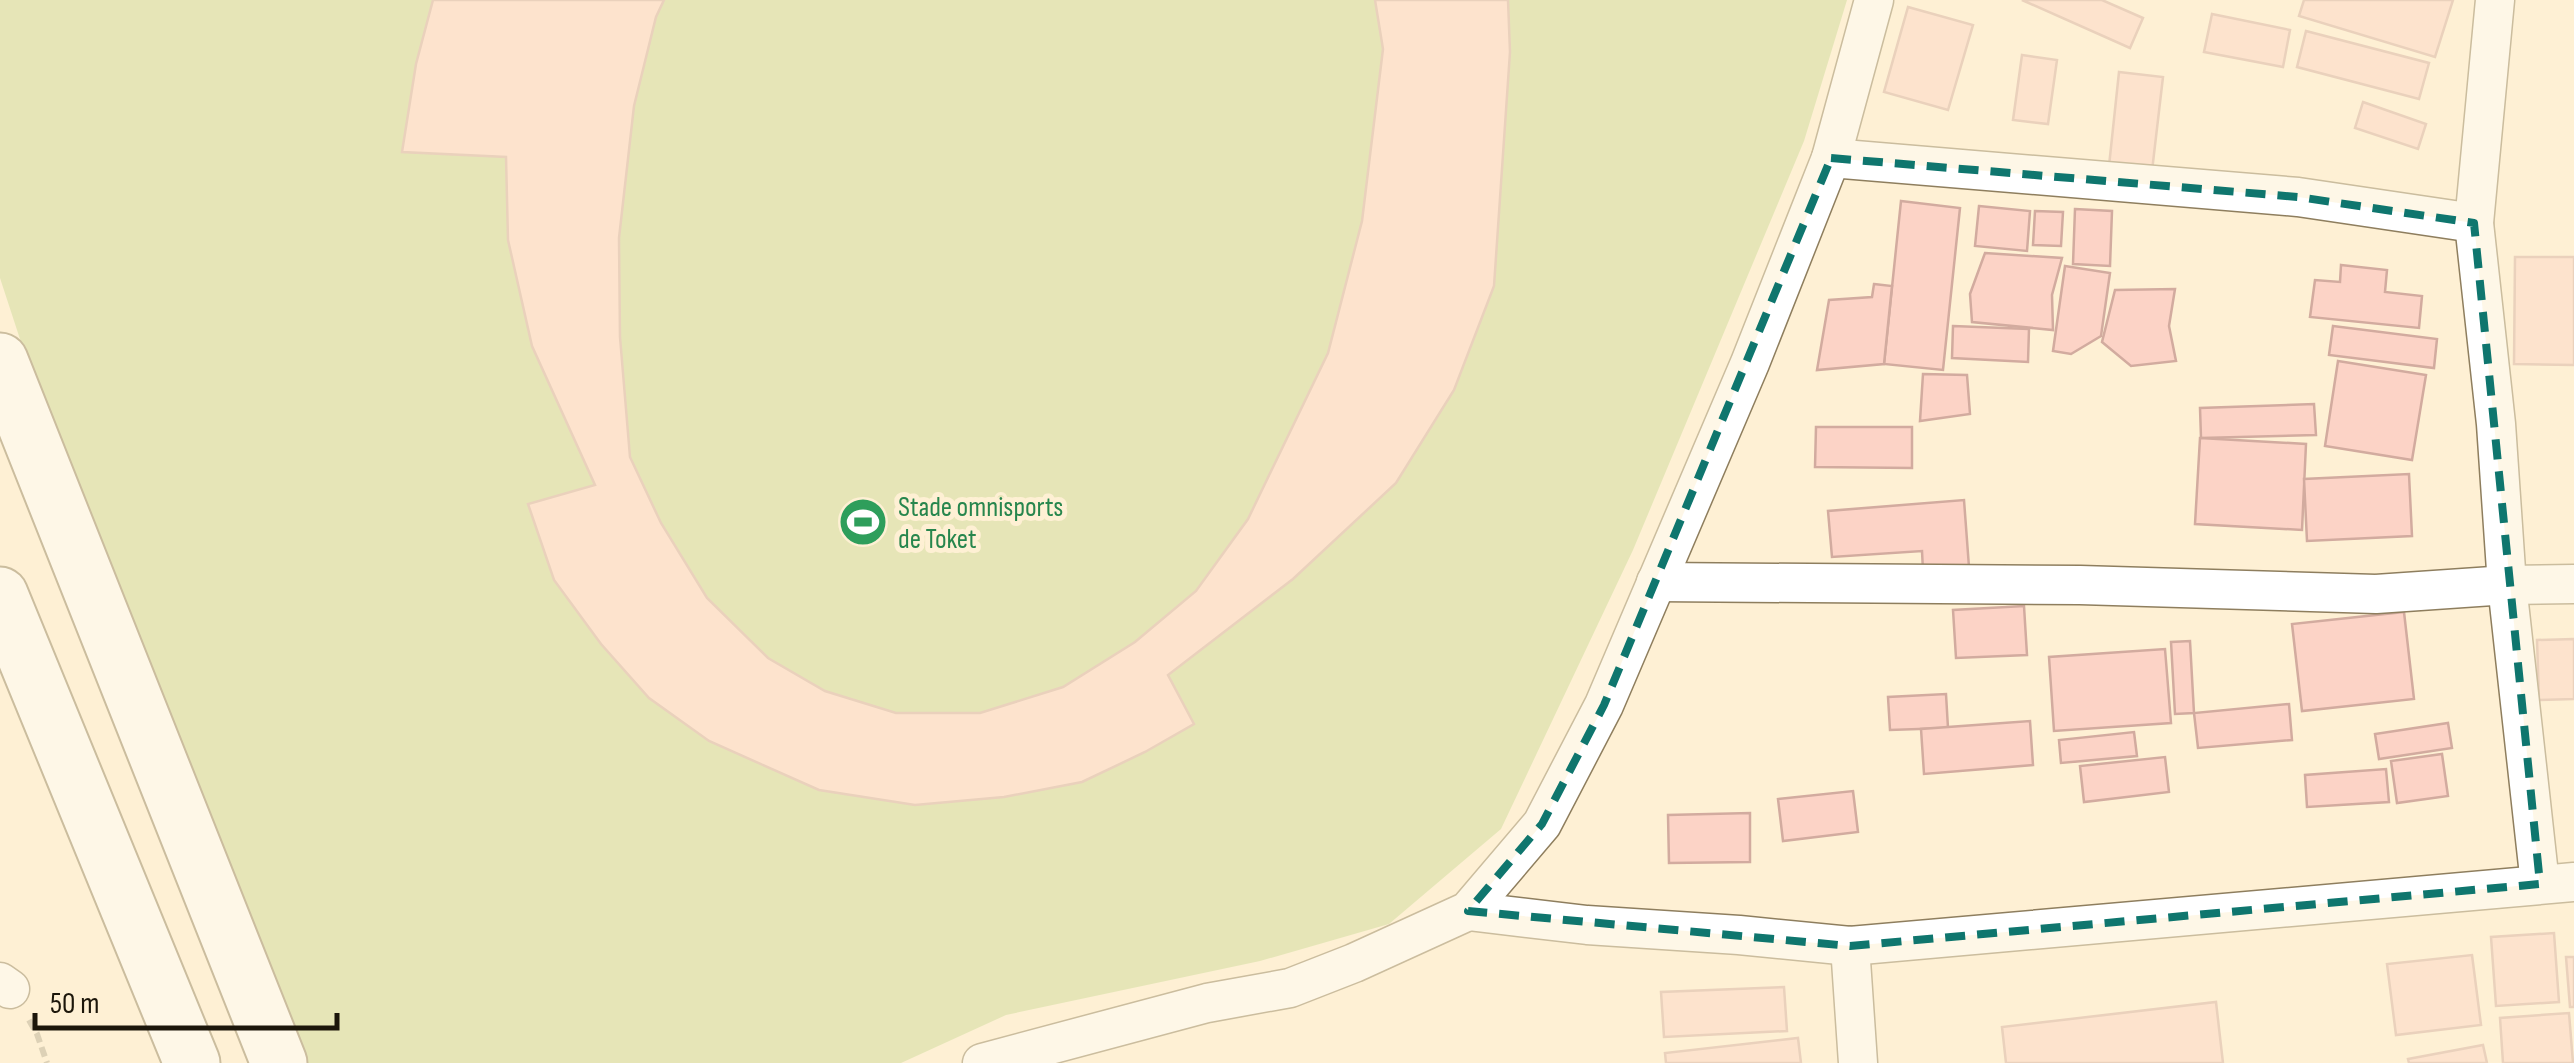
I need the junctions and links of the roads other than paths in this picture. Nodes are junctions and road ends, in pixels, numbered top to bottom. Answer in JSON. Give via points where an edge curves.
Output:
{"nodes":[{"id":1,"x":1874,"y":0,"type":"edge"},
{"id":2,"x":2495,"y":0,"type":"edge"},
{"id":3,"x":1832,"y":158,"type":"junction"},
{"id":4,"x":2474,"y":224,"type":"junction"},
{"id":5,"x":0,"y":360,"type":"edge"},
{"id":6,"x":1656,"y":582,"type":"junction"},
{"id":7,"x":2574,"y":584,"type":"edge"},
{"id":8,"x":2507,"y":585,"type":"junction"},
{"id":9,"x":0,"y":595,"type":"edge"},
{"id":10,"x":2557,"y":883,"type":"edge"},
{"id":11,"x":1468,"y":911,"type":"junction"},
{"id":12,"x":1850,"y":946,"type":"junction"},
{"id":13,"x":192,"y":1063,"type":"edge"},
{"id":14,"x":279,"y":1063,"type":"edge"},
{"id":15,"x":982,"y":1063,"type":"edge"},
{"id":16,"x":1858,"y":1063,"type":"edge"}],
"edges":[{"from":1,"to":3,"type":"street"},
{"from":2,"to":4,"type":"street"},
{"from":3,"to":4,"type":"street","via":[[2298,197]]},
{"from":3,"to":6,"type":"street"},
{"from":4,"to":8,"type":"street"},
{"from":5,"to":14,"type":"main road"},
{"from":6,"to":8,"type":"street","via":[[2376,594]]},
{"from":6,"to":11,"type":"street","via":[[1604,705],[1542,824]]},
{"from":7,"to":8,"type":"street"},
{"from":8,"to":10,"type":"street"},
{"from":9,"to":13,"type":"main road"},
{"from":10,"to":12,"type":"street"},
{"from":11,"to":12,"type":"street"},
{"from":11,"to":15,"type":"street","via":[[1290,988],[1207,1003]]},
{"from":12,"to":16,"type":"street"}]}
